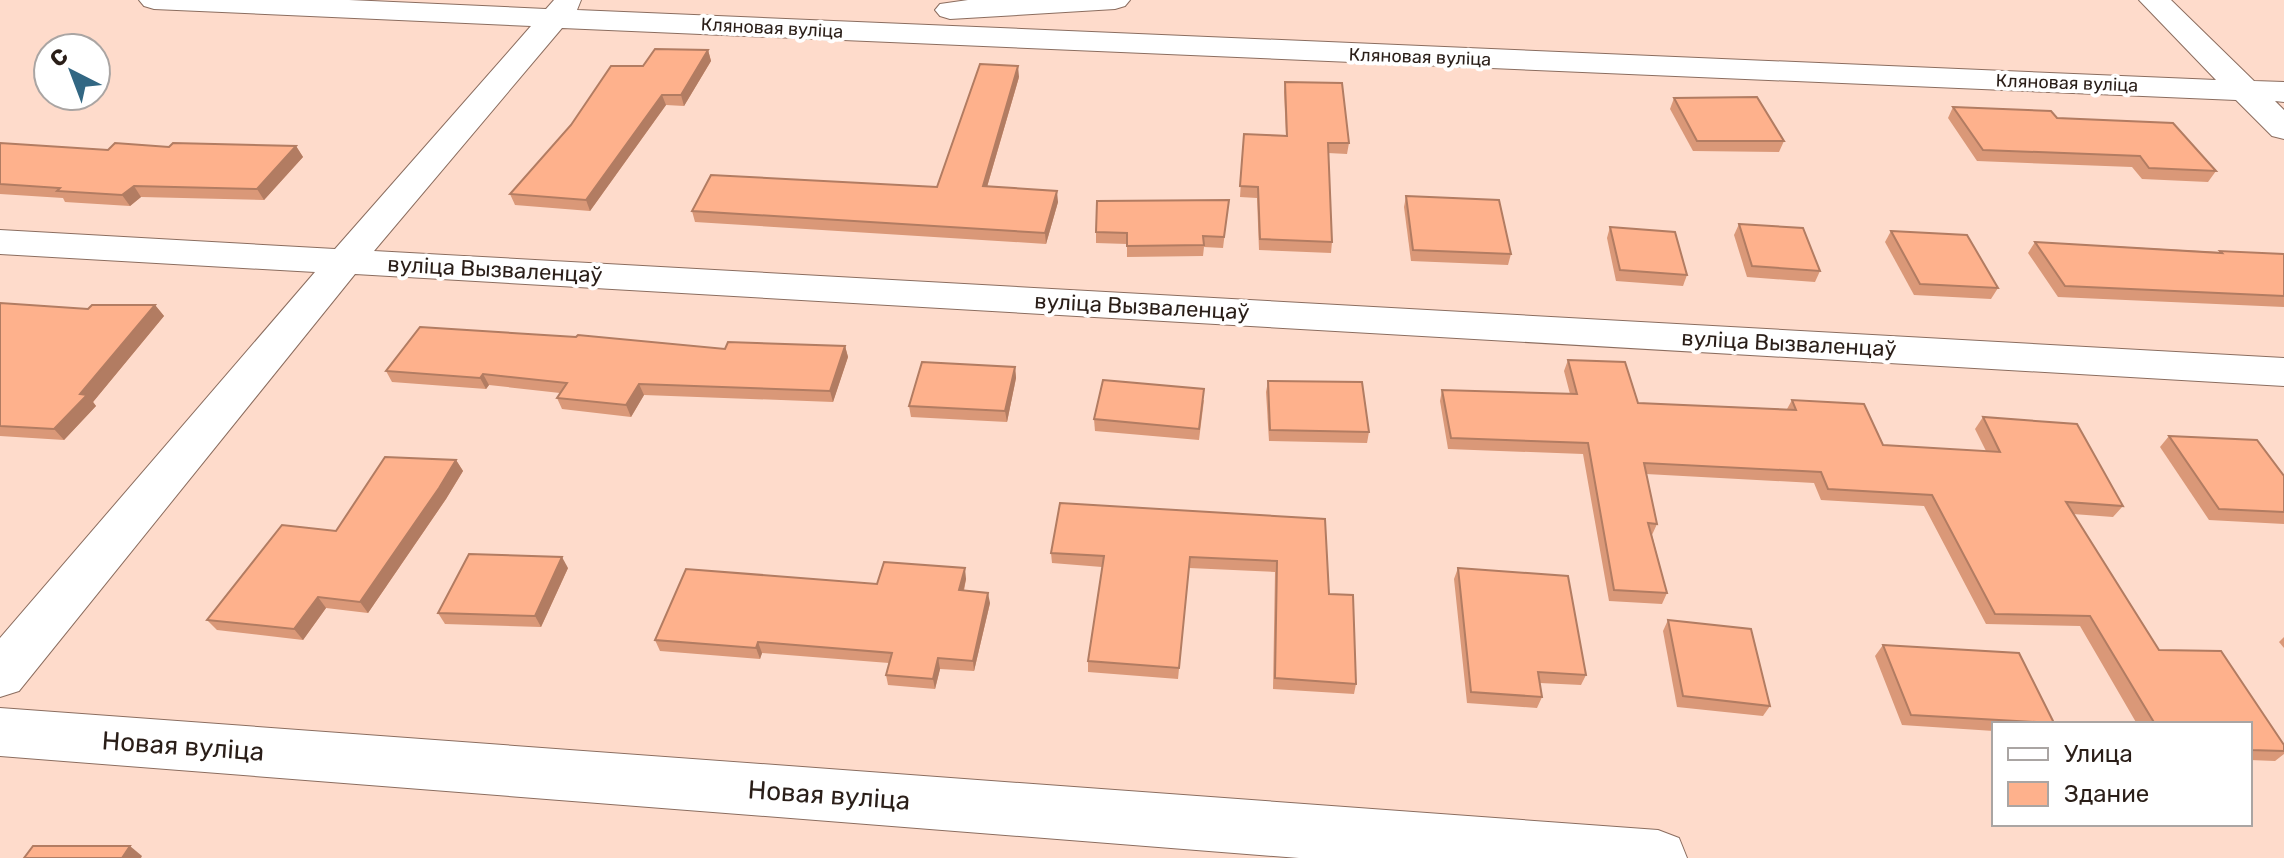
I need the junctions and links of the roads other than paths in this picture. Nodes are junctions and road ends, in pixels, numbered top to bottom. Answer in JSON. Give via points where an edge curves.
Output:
{"nodes":[{"id":1,"x":154,"y":0,"type":"edge"},
{"id":2,"x":1115,"y":0,"type":"edge"},
{"id":3,"x":2154,"y":0,"type":"edge"},
{"id":4,"x":563,"y":9,"type":"edge"},
{"id":5,"x":2245,"y":90,"type":"junction"},
{"id":6,"x":2284,"y":92,"type":"edge"},
{"id":7,"x":2284,"y":129,"type":"edge"},
{"id":8,"x":0,"y":242,"type":"edge"},
{"id":9,"x":346,"y":260,"type":"junction"},
{"id":10,"x":2284,"y":372,"type":"edge"},
{"id":11,"x":0,"y":675,"type":"edge"},
{"id":12,"x":0,"y":732,"type":"edge"},
{"id":13,"x":1658,"y":858,"type":"edge"}],
"edges":[{"from":1,"to":4,"type":"street","name":"Кляновая вуліца"},
{"from":2,"to":4,"type":"street","name":"Кляновая вуліца","via":[[983,10]]},
{"from":3,"to":5,"type":"street"},
{"from":4,"to":5,"type":"street","name":"Кляновая вуліца","via":[[1362,55]]},
{"from":4,"to":9,"type":"street"},
{"from":5,"to":6,"type":"street","name":"Кляновая вуліца"},
{"from":5,"to":7,"type":"street"},
{"from":8,"to":9,"type":"street","name":"вуліца Вызваленцаў"},
{"from":9,"to":10,"type":"street","name":"вуліца Вызваленцаў"},
{"from":9,"to":11,"type":"street"},
{"from":12,"to":13,"type":"street","name":"Новая вуліца"}]}
